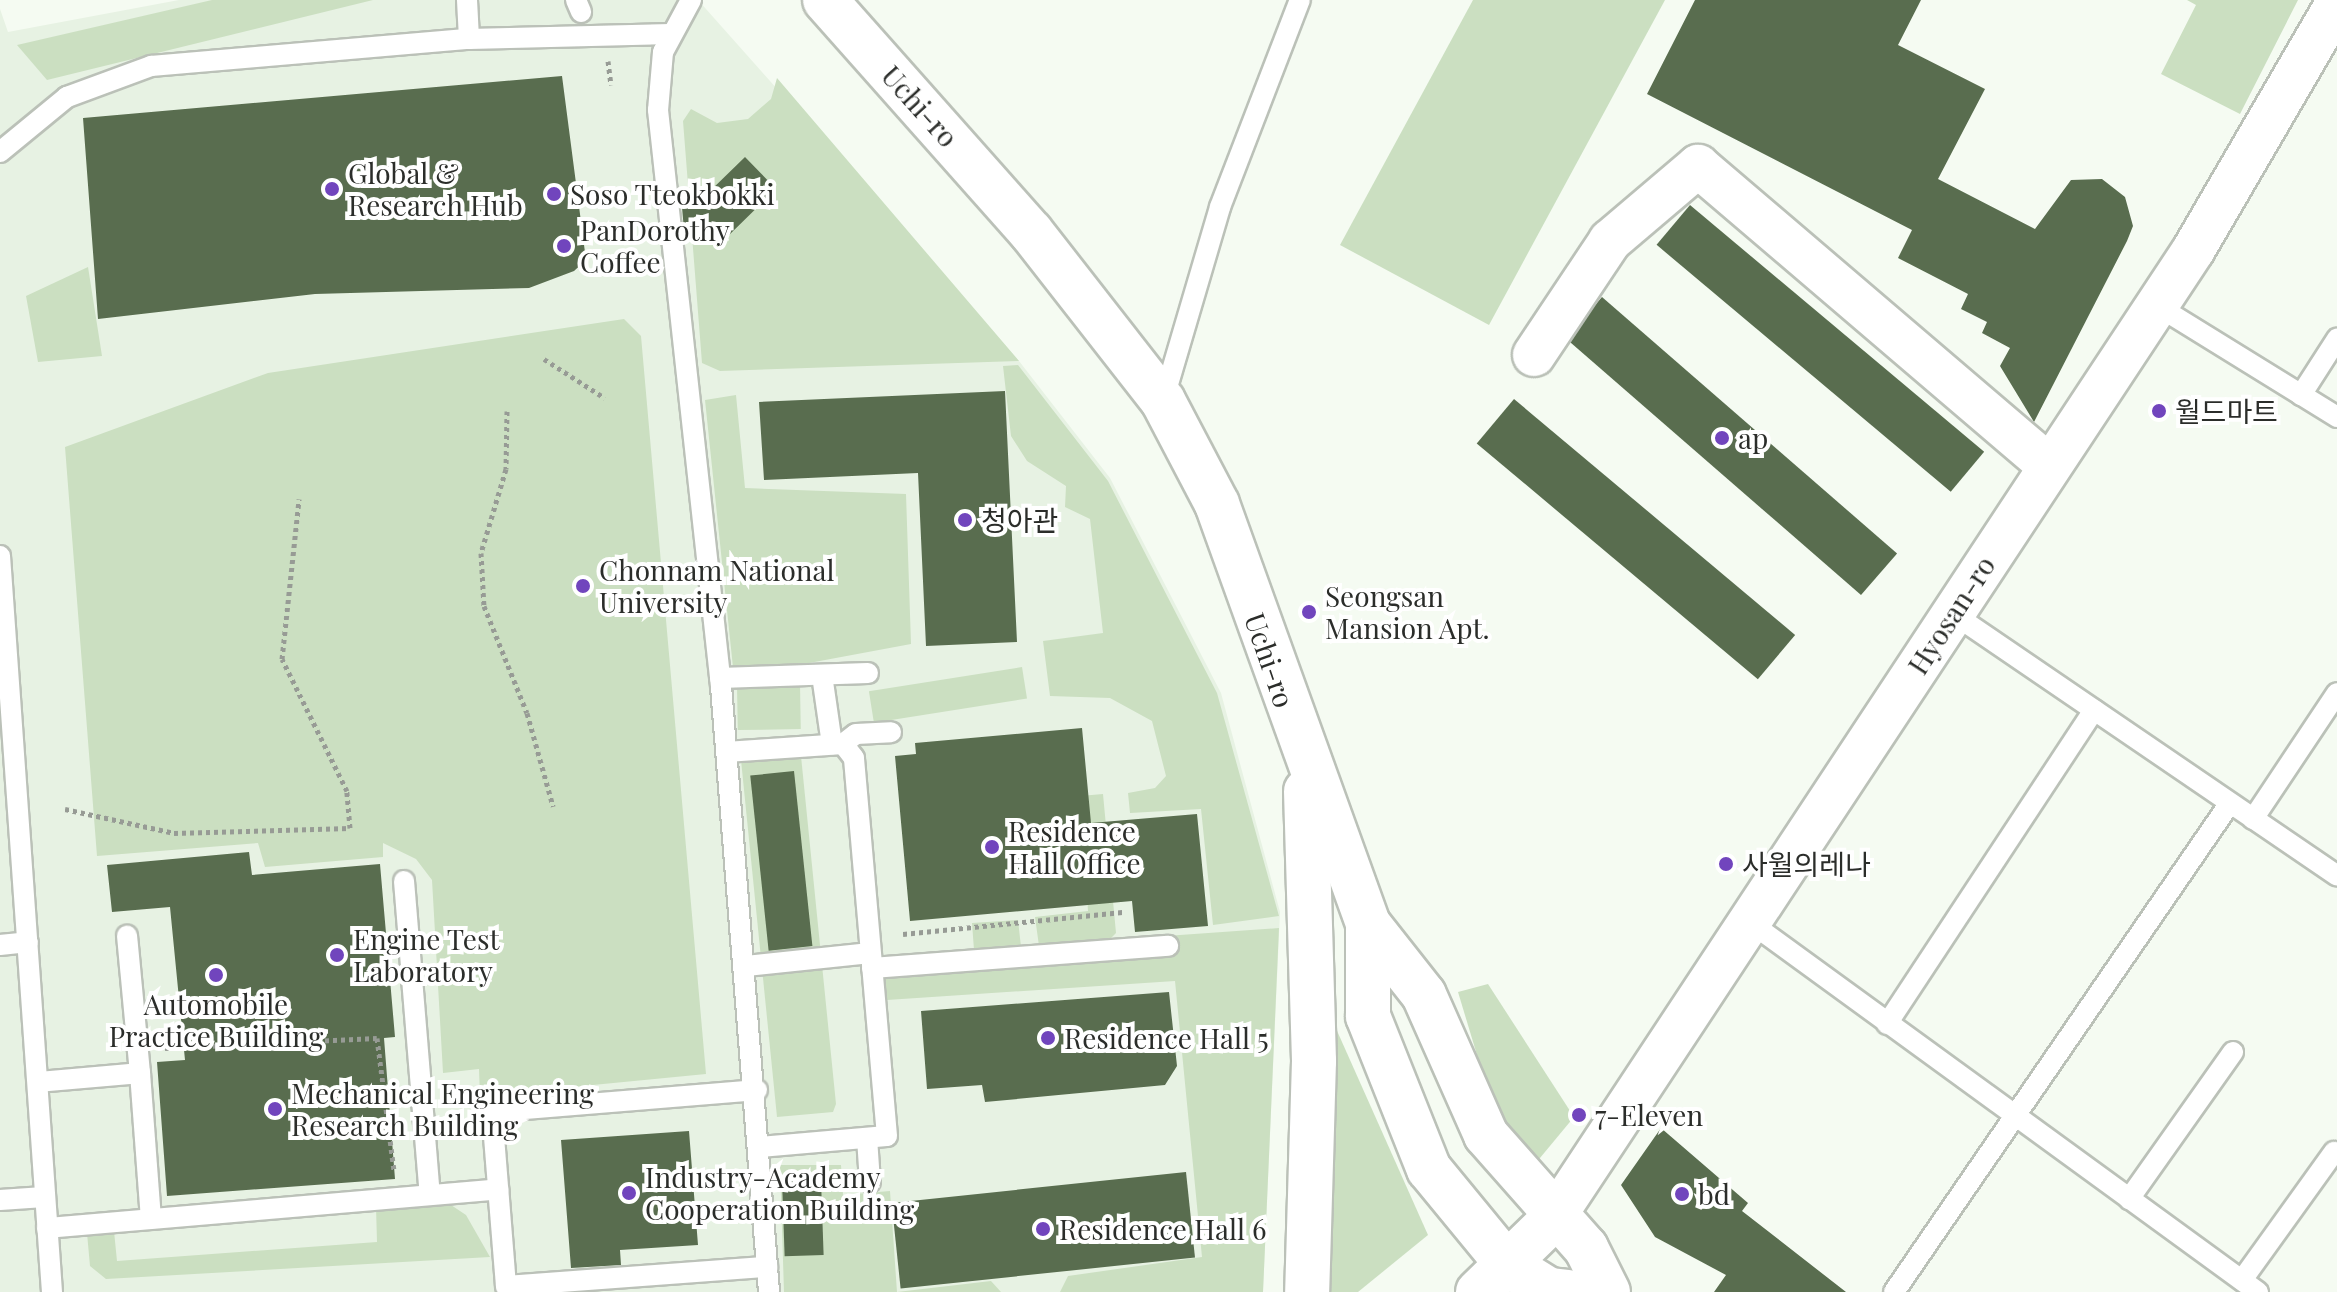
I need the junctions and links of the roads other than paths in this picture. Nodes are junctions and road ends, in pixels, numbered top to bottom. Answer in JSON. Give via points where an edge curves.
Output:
{"nodes":[{"id":1,"x":467,"y":0,"type":"edge"},
{"id":2,"x":691,"y":0,"type":"edge"},
{"id":3,"x":825,"y":0,"type":"edge"},
{"id":4,"x":1300,"y":0,"type":"edge"},
{"id":5,"x":2337,"y":3,"type":"edge"},
{"id":6,"x":671,"y":34,"type":"junction"},
{"id":7,"x":469,"y":39,"type":"junction"},
{"id":8,"x":0,"y":152,"type":"edge"},
{"id":9,"x":2156,"y":305,"type":"junction"},
{"id":10,"x":2337,"y":339,"type":"edge"},
{"id":11,"x":1534,"y":355,"type":"dead end"},
{"id":12,"x":2301,"y":395,"type":"junction"},
{"id":13,"x":1163,"y":401,"type":"junction"},
{"id":14,"x":2337,"y":417,"type":"edge"},
{"id":15,"x":2049,"y":466,"type":"junction"},
{"id":16,"x":0,"y":556,"type":"edge"},
{"id":17,"x":1952,"y":613,"type":"junction"},
{"id":18,"x":868,"y":673,"type":"dead end"},
{"id":19,"x":822,"y":675,"type":"junction"},
{"id":20,"x":720,"y":678,"type":"junction"},
{"id":21,"x":2337,"y":693,"type":"edge"},
{"id":22,"x":2094,"y":710,"type":"junction"},
{"id":23,"x":891,"y":732,"type":"dead end"},
{"id":24,"x":838,"y":744,"type":"junction"},
{"id":25,"x":726,"y":752,"type":"junction"},
{"id":26,"x":1305,"y":765,"type":"junction"},
{"id":27,"x":2230,"y":803,"type":"junction"},
{"id":28,"x":2253,"y":819,"type":"junction"},
{"id":29,"x":2337,"y":876,"type":"edge"},
{"id":30,"x":404,"y":881,"type":"dead end"},
{"id":31,"x":1751,"y":923,"type":"junction"},
{"id":32,"x":1368,"y":924,"type":"junction"},
{"id":33,"x":127,"y":936,"type":"dead end"},
{"id":34,"x":28,"y":942,"type":"junction"},
{"id":35,"x":0,"y":945,"type":"edge"},
{"id":36,"x":1168,"y":946,"type":"dead end"},
{"id":37,"x":871,"y":960,"type":"junction"},
{"id":38,"x":746,"y":966,"type":"junction"},
{"id":39,"x":1887,"y":1024,"type":"junction"},
{"id":40,"x":2233,"y":1052,"type":"dead end"},
{"id":41,"x":140,"y":1073,"type":"junction"},
{"id":42,"x":38,"y":1082,"type":"junction"},
{"id":43,"x":757,"y":1090,"type":"junction"},
{"id":44,"x":2017,"y":1118,"type":"junction"},
{"id":45,"x":867,"y":1138,"type":"junction"},
{"id":46,"x":760,"y":1147,"type":"junction"},
{"id":47,"x":2334,"y":1152,"type":"dead end"},
{"id":48,"x":870,"y":1182,"type":"dead end"},
{"id":49,"x":498,"y":1189,"type":"junction"},
{"id":50,"x":430,"y":1194,"type":"junction"},
{"id":51,"x":44,"y":1197,"type":"junction"},
{"id":52,"x":2129,"y":1199,"type":"junction"},
{"id":53,"x":0,"y":1200,"type":"edge"},
{"id":54,"x":151,"y":1219,"type":"junction"},
{"id":55,"x":1553,"y":1219,"type":"junction"},
{"id":56,"x":47,"y":1228,"type":"junction"},
{"id":57,"x":767,"y":1267,"type":"junction"},
{"id":58,"x":1493,"y":1278,"type":"edge"},
{"id":59,"x":689,"y":1282,"type":"edge"},
{"id":60,"x":2250,"y":1286,"type":"edge"},
{"id":61,"x":52,"y":1292,"type":"edge"},
{"id":62,"x":769,"y":1292,"type":"edge"},
{"id":63,"x":1307,"y":1292,"type":"edge"},
{"id":64,"x":1567,"y":1292,"type":"edge"},
{"id":65,"x":1608,"y":1292,"type":"edge"},
{"id":66,"x":1894,"y":1292,"type":"edge"}],
"edges":[{"from":1,"to":7,"type":"lane"},
{"from":2,"to":6,"type":"lane"},
{"from":3,"to":13,"type":"main road","name":"Uchi-ro","via":[[1031,232]]},
{"from":4,"to":13,"type":"lane","via":[[1220,207]]},
{"from":5,"to":9,"type":"street","name":"Hyosan-ro"},
{"from":6,"to":7,"type":"lane"},
{"from":6,"to":20,"type":"lane","via":[[658,110],[681,268]]},
{"from":7,"to":8,"type":"lane","via":[[151,66],[53,104]]},
{"from":9,"to":12,"type":"lane"},
{"from":9,"to":15,"type":"street","name":"Hyosan-ro"},
{"from":10,"to":12,"type":"lane"},
{"from":11,"to":15,"type":"street","via":[[1610,241],[1698,166]]},
{"from":12,"to":14,"type":"lane"},
{"from":13,"to":26,"type":"main road","name":"Uchi-ro","via":[[1217,504]]},
{"from":15,"to":17,"type":"street","name":"Hyosan-ro"},
{"from":16,"to":34,"type":"lane"},
{"from":17,"to":22,"type":"lane"},
{"from":17,"to":31,"type":"street","name":"Hyosan-ro"},
{"from":18,"to":19,"type":"lane"},
{"from":19,"to":20,"type":"lane"},
{"from":19,"to":24,"type":"lane"},
{"from":20,"to":25,"type":"lane"},
{"from":21,"to":28,"type":"lane"},
{"from":22,"to":27,"type":"lane"},
{"from":22,"to":39,"type":"lane"},
{"from":23,"to":24,"type":"lane","via":[[856,734]]},
{"from":24,"to":25,"type":"lane"},
{"from":24,"to":37,"type":"lane","via":[[854,758]]},
{"from":25,"to":38,"type":"lane"},
{"from":26,"to":32,"type":"main road","name":"Uchi-ro"},
{"from":26,"to":63,"type":"main road","via":[[1314,1061]]},
{"from":27,"to":28,"type":"lane"},
{"from":27,"to":44,"type":"lane"},
{"from":28,"to":29,"type":"lane"},
{"from":30,"to":50,"type":"lane"},
{"from":31,"to":39,"type":"lane"},
{"from":31,"to":55,"type":"street","name":"Hyosan-ro"},
{"from":32,"to":55,"type":"main road","name":"Uchi-ro","via":[[1424,995],[1486,1135]]},
{"from":32,"to":58,"type":"main road","name":"Uchi-ro","via":[[1368,1016],[1436,1181]]},
{"from":33,"to":41,"type":"lane"},
{"from":34,"to":35,"type":"lane"},
{"from":34,"to":42,"type":"lane"},
{"from":36,"to":37,"type":"lane"},
{"from":37,"to":38,"type":"lane"},
{"from":37,"to":45,"type":"lane","via":[[887,1136]]},
{"from":38,"to":43,"type":"lane"},
{"from":39,"to":44,"type":"lane"},
{"from":40,"to":52,"type":"lane"},
{"from":41,"to":42,"type":"lane"},
{"from":41,"to":54,"type":"lane"},
{"from":42,"to":51,"type":"lane"},
{"from":43,"to":46,"type":"lane"},
{"from":43,"to":49,"type":"lane","via":[[492,1112]]},
{"from":44,"to":52,"type":"lane"},
{"from":44,"to":66,"type":"lane"},
{"from":45,"to":46,"type":"lane"},
{"from":45,"to":48,"type":"lane"},
{"from":46,"to":57,"type":"lane"},
{"from":47,"to":60,"type":"lane"},
{"from":49,"to":50,"type":"lane"},
{"from":49,"to":59,"type":"lane","via":[[506,1286]]},
{"from":50,"to":54,"type":"lane"},
{"from":51,"to":53,"type":"lane"},
{"from":51,"to":56,"type":"lane"},
{"from":52,"to":60,"type":"lane"},
{"from":54,"to":56,"type":"lane"},
{"from":55,"to":58,"type":"main road"},
{"from":55,"to":65,"type":"main road","name":"Uchi-ro","via":[[1586,1248]]},
{"from":56,"to":61,"type":"lane"},
{"from":57,"to":59,"type":"lane"},
{"from":57,"to":62,"type":"lane"},
{"from":58,"to":64,"type":"main road","name":"Uchi-ro"}]}
